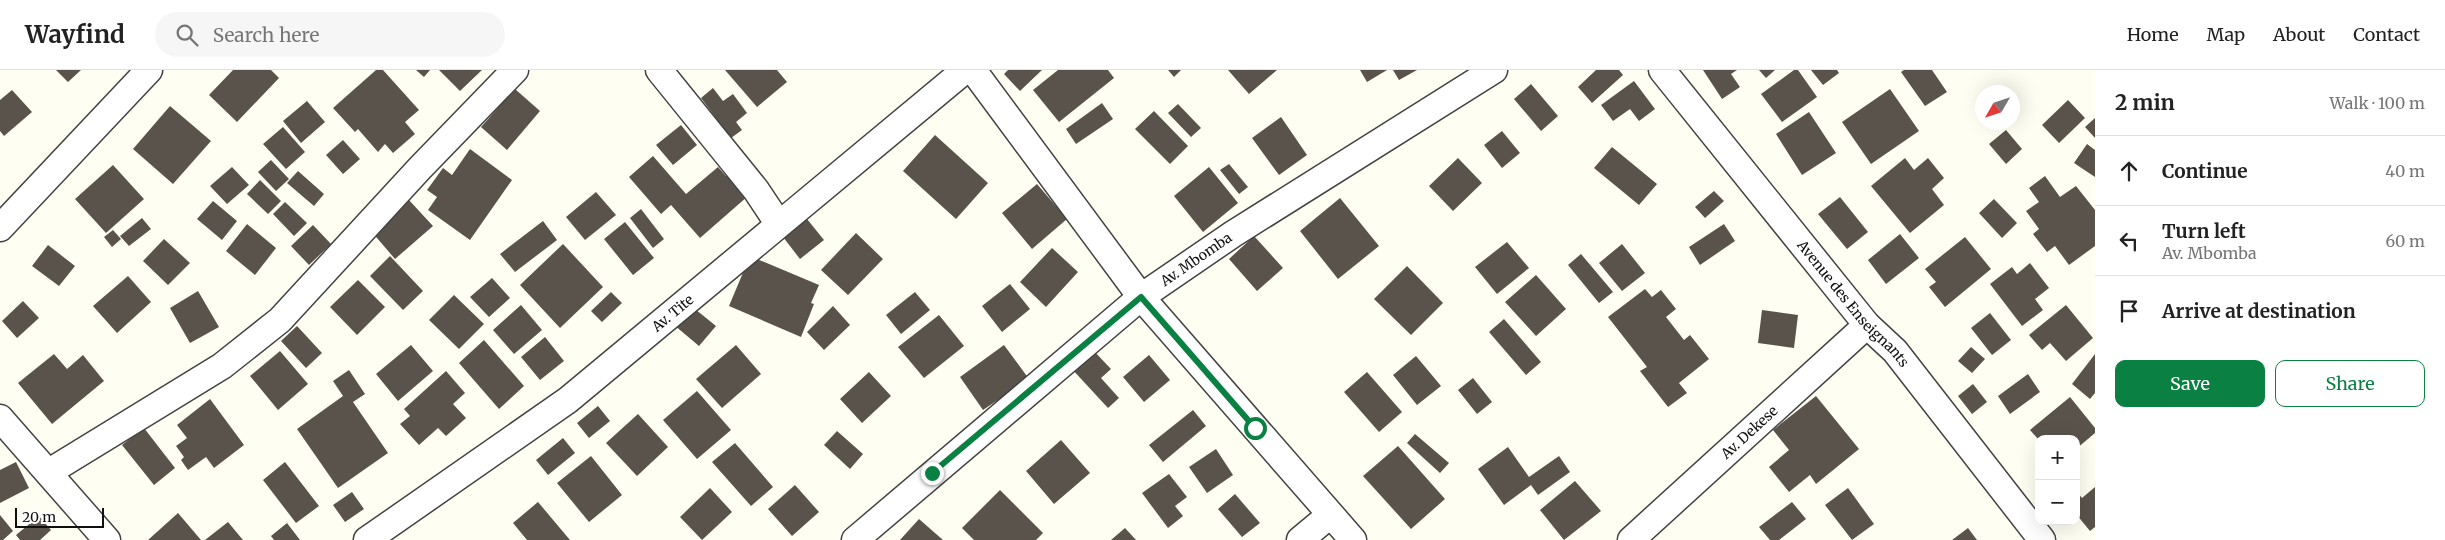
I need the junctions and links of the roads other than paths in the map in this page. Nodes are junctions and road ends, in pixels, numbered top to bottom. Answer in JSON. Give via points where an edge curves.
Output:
{"nodes":[{"id":1,"x":149,"y":70,"type":"edge"},
{"id":2,"x":515,"y":70,"type":"edge"},
{"id":3,"x":659,"y":70,"type":"edge"},
{"id":4,"x":965,"y":70,"type":"edge"},
{"id":5,"x":973,"y":70,"type":"edge"},
{"id":6,"x":1494,"y":70,"type":"edge"},
{"id":7,"x":1662,"y":70,"type":"edge"},
{"id":8,"x":778,"y":223,"type":"junction"},
{"id":9,"x":0,"y":228,"type":"edge"},
{"id":10,"x":1141,"y":297,"type":"junction"},
{"id":11,"x":1867,"y":325,"type":"junction"},
{"id":12,"x":1,"y":422,"type":"edge"},
{"id":13,"x":49,"y":472,"type":"junction"},
{"id":14,"x":1330,"y":515,"type":"junction"},
{"id":15,"x":1657,"y":532,"type":"edge"},
{"id":16,"x":107,"y":540,"type":"edge"},
{"id":17,"x":367,"y":540,"type":"edge"},
{"id":18,"x":855,"y":540,"type":"edge"},
{"id":19,"x":1300,"y":540,"type":"edge"},
{"id":20,"x":1353,"y":540,"type":"edge"},
{"id":21,"x":1631,"y":540,"type":"edge"},
{"id":22,"x":2042,"y":540,"type":"edge"}],
"edges":[{"from":1,"to":9,"type":"street"},
{"from":2,"to":13,"type":"street","via":[[280,320],[222,366]]},
{"from":3,"to":8,"type":"street","via":[[756,190]]},
{"from":4,"to":8,"type":"street","name":"Av. Tite"},
{"from":5,"to":10,"type":"street"},
{"from":6,"to":10,"type":"street","name":"Av. Mbomba","via":[[1234,234]]},
{"from":7,"to":11,"type":"street","name":"Avenue des Enseignants"},
{"from":8,"to":17,"type":"street","name":"Av. Tite","via":[[568,400]]},
{"from":10,"to":14,"type":"street"},
{"from":10,"to":18,"type":"street","name":"Av. Mbomba"},
{"from":11,"to":15,"type":"street","name":"Av. Dekese"},
{"from":11,"to":22,"type":"street","name":"Avenue des Enseignants","via":[[1895,351]]},
{"from":12,"to":13,"type":"street"},
{"from":13,"to":16,"type":"street"},
{"from":14,"to":19,"type":"street"},
{"from":14,"to":20,"type":"street"},
{"from":15,"to":21,"type":"street","name":"Av. Dekese"}]}
